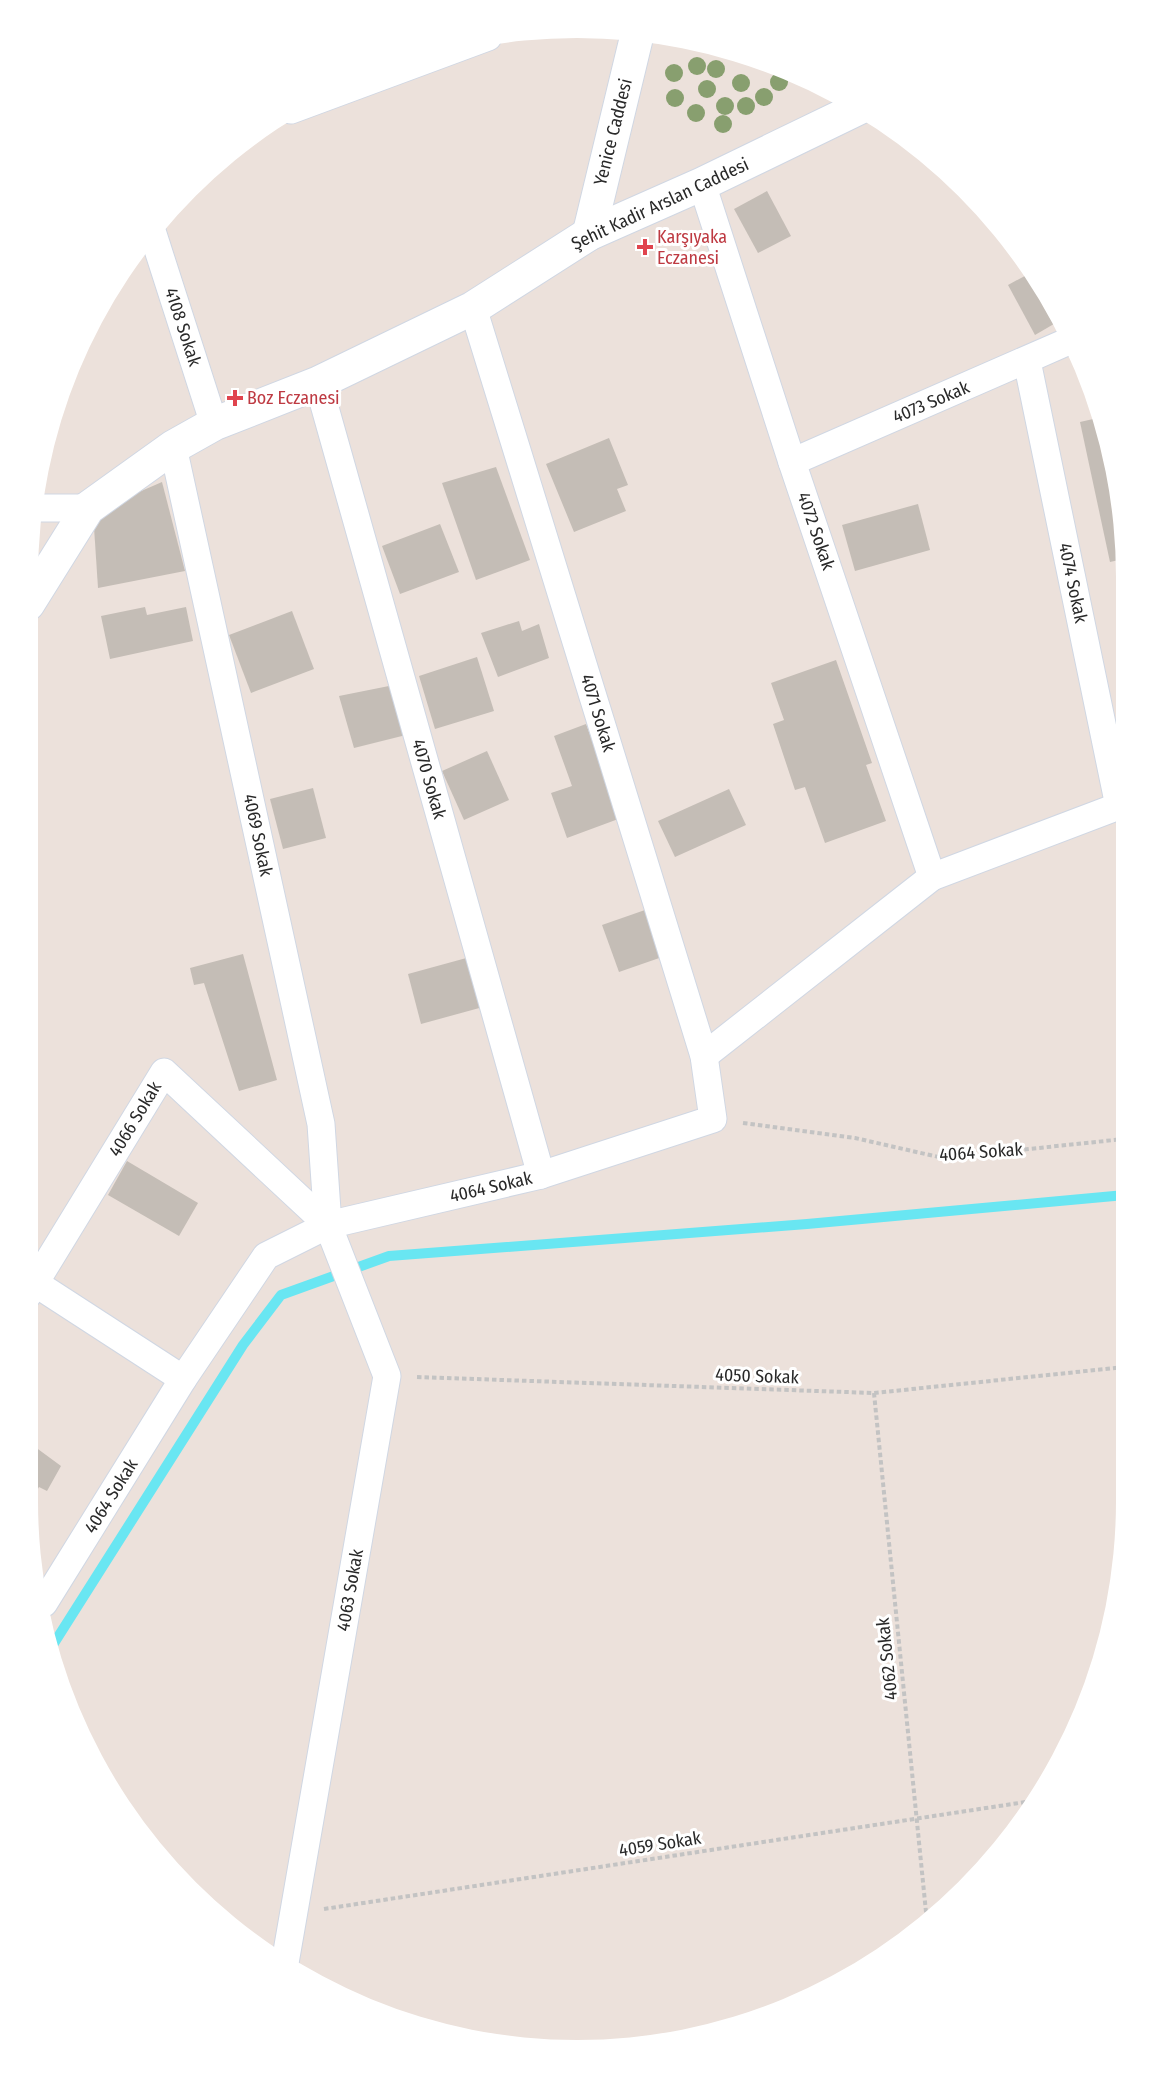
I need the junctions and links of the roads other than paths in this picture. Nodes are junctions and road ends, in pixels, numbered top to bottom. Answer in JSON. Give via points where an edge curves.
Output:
{"nodes":[{"id":1,"x":636,"y":41,"type":"edge"},
{"id":2,"x":435,"y":56,"type":"edge"},
{"id":3,"x":346,"y":90,"type":"edge"},
{"id":4,"x":850,"y":112,"type":"edge"},
{"id":5,"x":702,"y":184,"type":"junction"},
{"id":6,"x":589,"y":234,"type":"junction"},
{"id":7,"x":155,"y":241,"type":"edge"},
{"id":8,"x":473,"y":308,"type":"junction"},
{"id":9,"x":1063,"y":344,"type":"edge"},
{"id":10,"x":1027,"y":361,"type":"junction"},
{"id":11,"x":318,"y":383,"type":"junction"},
{"id":12,"x":214,"y":424,"type":"junction"},
{"id":13,"x":173,"y":447,"type":"junction"},
{"id":14,"x":792,"y":462,"type":"junction"},
{"id":15,"x":42,"y":508,"type":"edge"},
{"id":16,"x":88,"y":508,"type":"junction"},
{"id":17,"x":38,"y":588,"type":"edge"},
{"id":18,"x":1116,"y":784,"type":"edge"},
{"id":19,"x":1116,"y":810,"type":"edge"},
{"id":20,"x":932,"y":878,"type":"junction"},
{"id":21,"x":704,"y":1056,"type":"junction"},
{"id":22,"x":713,"y":1119,"type":"joint"},
{"id":23,"x":541,"y":1175,"type":"junction"},
{"id":24,"x":328,"y":1225,"type":"junction"},
{"id":25,"x":38,"y":1279,"type":"edge"},
{"id":26,"x":38,"y":1294,"type":"edge"},
{"id":27,"x":183,"y":1379,"type":"junction"},
{"id":28,"x":47,"y":1598,"type":"edge"},
{"id":29,"x":286,"y":1955,"type":"edge"}],
"edges":[{"from":1,"to":6,"type":"street","name":"Yenice Caddesi"},
{"from":2,"to":3,"type":"street"},
{"from":4,"to":5,"type":"street","name":"Şehit Kadir Arslan Caddesi"},
{"from":5,"to":6,"type":"street","name":"Şehit Kadir Arslan Caddesi"},
{"from":5,"to":14,"type":"street","name":"4072 Sokak"},
{"from":6,"to":8,"type":"street","name":"Şehit Kadir Arslan Caddesi"},
{"from":7,"to":12,"type":"street","name":"4108 Sokak"},
{"from":8,"to":11,"type":"street","name":"Şehit Kadir Arslan Caddesi"},
{"from":8,"to":21,"type":"street","name":"4071 Sokak"},
{"from":9,"to":10,"type":"street","name":"4073 Sokak"},
{"from":10,"to":14,"type":"street","name":"4073 Sokak"},
{"from":10,"to":18,"type":"street","name":"4074 Sokak"},
{"from":11,"to":12,"type":"street","name":"Şehit Kadir Arslan Caddesi"},
{"from":11,"to":23,"type":"street","name":"4070 Sokak"},
{"from":12,"to":13,"type":"street","name":"Şehit Kadir Arslan Caddesi"},
{"from":13,"to":16,"type":"street","name":"Şehit Kadir Arslan Caddesi"},
{"from":13,"to":24,"type":"street","name":"4069 Sokak","via":[[321,1124]]},
{"from":14,"to":20,"type":"street","name":"4072 Sokak"},
{"from":15,"to":16,"type":"street"},
{"from":16,"to":17,"type":"street","name":"Şehit Kadir Arslan Caddesi"},
{"from":19,"to":20,"type":"street"},
{"from":20,"to":21,"type":"street"},
{"from":21,"to":22,"type":"street","name":"4071 Sokak"},
{"from":22,"to":23,"type":"street","name":"4064 Sokak"},
{"from":23,"to":24,"type":"street","name":"4064 Sokak"},
{"from":24,"to":25,"type":"street","name":"4066 Sokak","via":[[164,1072]]},
{"from":24,"to":27,"type":"street","name":"4064 Sokak","via":[[266,1256]]},
{"from":24,"to":29,"type":"street","name":"4063 Sokak","via":[[387,1376]]},
{"from":26,"to":27,"type":"street"},
{"from":27,"to":28,"type":"street","name":"4064 Sokak"}]}
